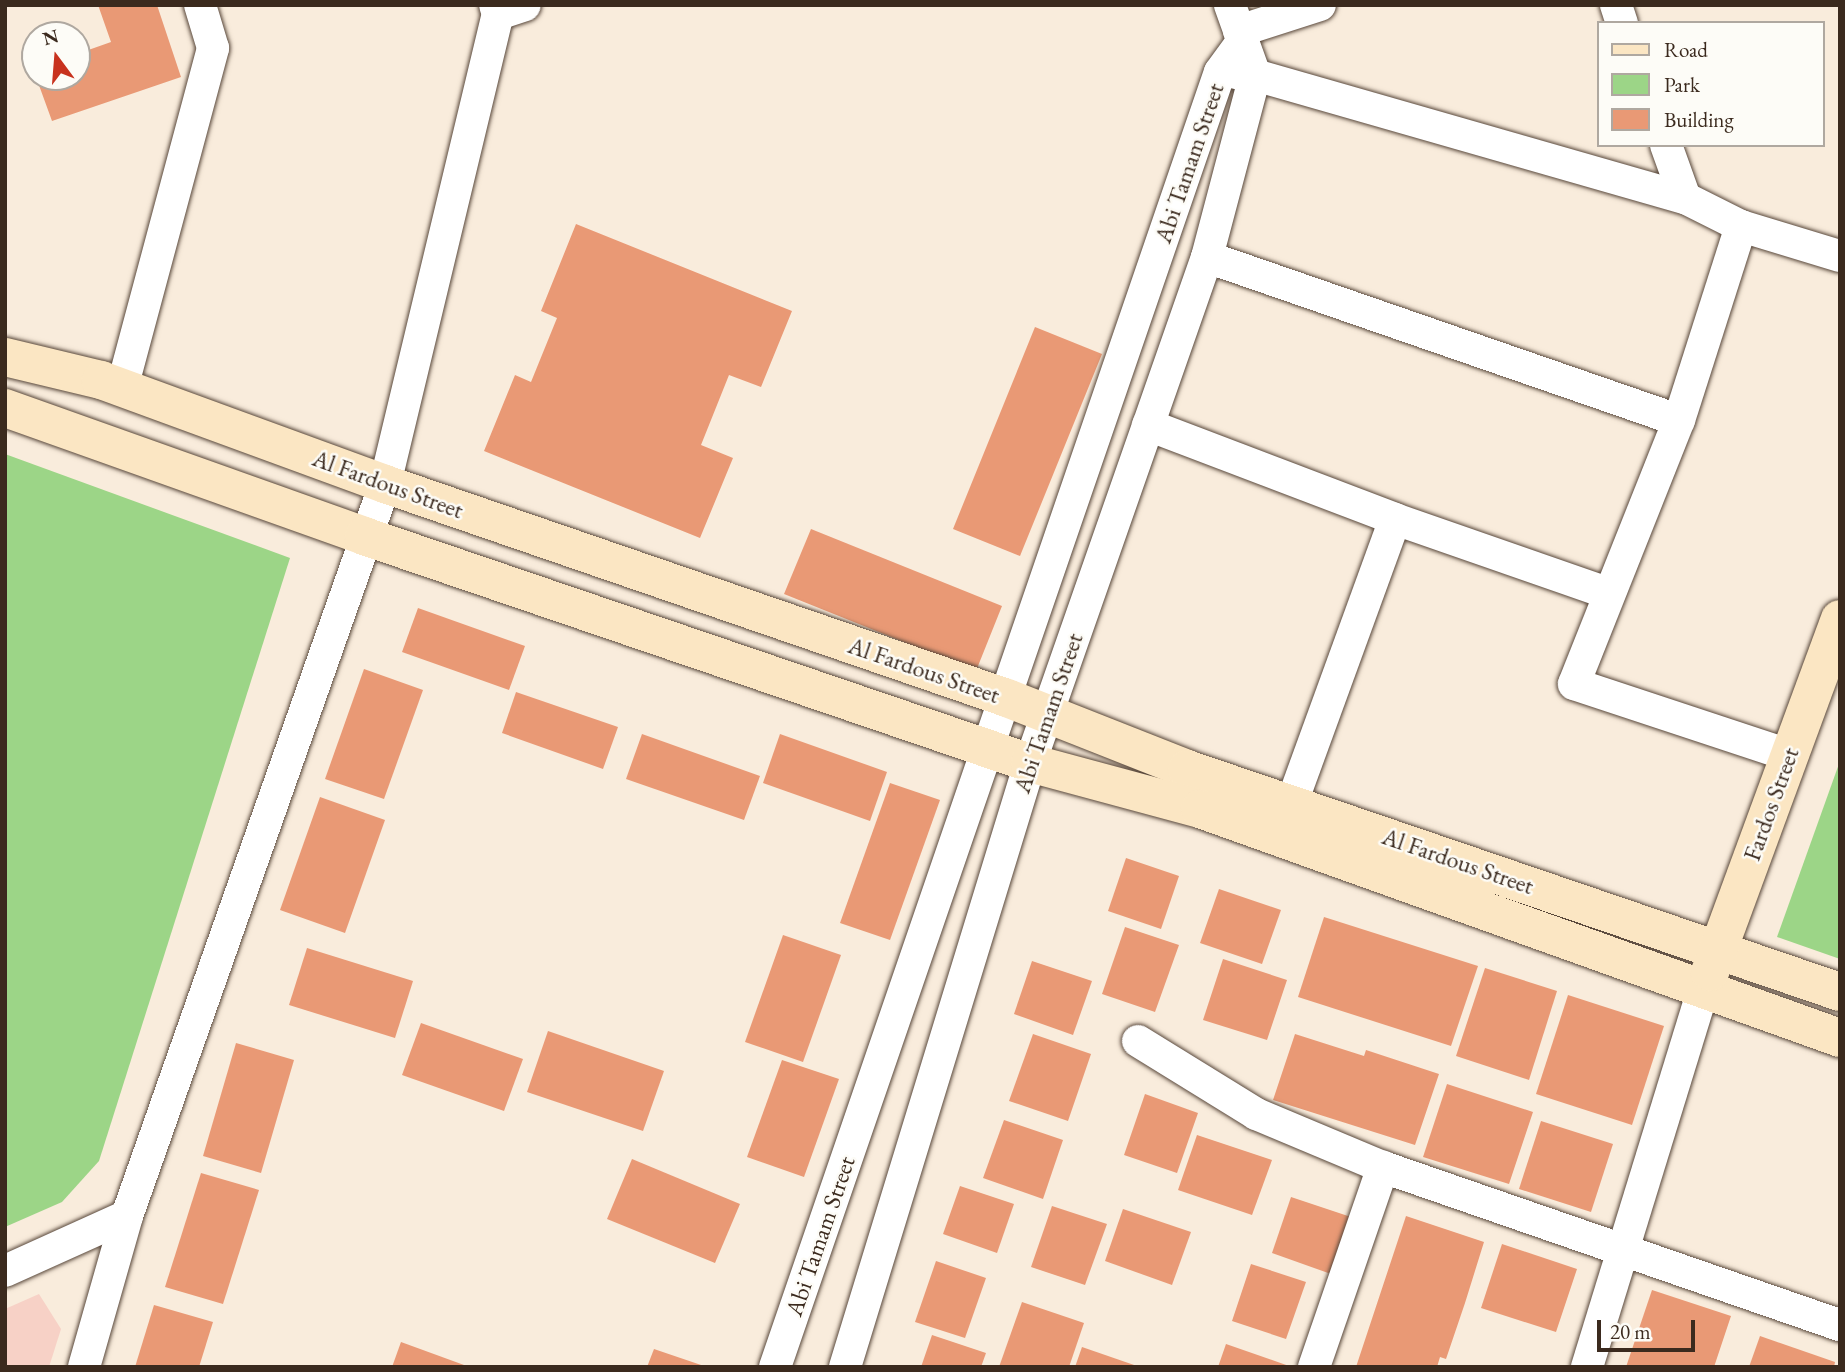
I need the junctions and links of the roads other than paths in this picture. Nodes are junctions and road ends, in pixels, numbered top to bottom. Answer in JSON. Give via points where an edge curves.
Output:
{"nodes":[{"id":1,"x":200,"y":5,"type":"edge"},
{"id":2,"x":1320,"y":5,"type":"edge"},
{"id":3,"x":506,"y":8,"type":"edge"},
{"id":4,"x":1237,"y":26,"type":"edge"},
{"id":5,"x":1220,"y":72,"type":"junction"},
{"id":6,"x":1255,"y":75,"type":"junction"},
{"id":7,"x":1668,"y":147,"type":"edge"},
{"id":8,"x":1685,"y":198,"type":"junction"},
{"id":9,"x":1741,"y":226,"type":"junction"},
{"id":10,"x":1840,"y":256,"type":"edge"},
{"id":11,"x":1207,"y":257,"type":"junction"},
{"id":12,"x":5,"y":356,"type":"edge"},
{"id":13,"x":122,"y":387,"type":"junction"},
{"id":14,"x":5,"y":408,"type":"edge"},
{"id":15,"x":1679,"y":420,"type":"junction"},
{"id":16,"x":1148,"y":425,"type":"junction"},
{"id":17,"x":385,"y":484,"type":"junction"},
{"id":18,"x":1395,"y":519,"type":"junction"},
{"id":19,"x":364,"y":536,"type":"junction"},
{"id":20,"x":1608,"y":593,"type":"junction"},
{"id":21,"x":1840,"y":619,"type":"edge"},
{"id":22,"x":1007,"y":698,"type":"junction"},
{"id":23,"x":1046,"y":716,"type":"junction"},
{"id":24,"x":990,"y":749,"type":"junction"},
{"id":25,"x":1789,"y":755,"type":"junction"},
{"id":26,"x":1030,"y":763,"type":"junction"},
{"id":27,"x":1291,"y":805,"type":"junction"},
{"id":28,"x":1718,"y":948,"type":"junction"},
{"id":29,"x":1703,"y":990,"type":"junction"},
{"id":30,"x":1840,"y":992,"type":"edge"},
{"id":31,"x":1840,"y":1038,"type":"edge"},
{"id":32,"x":1138,"y":1041,"type":"dead end"},
{"id":33,"x":1383,"y":1167,"type":"junction"},
{"id":34,"x":127,"y":1216,"type":"junction"},
{"id":35,"x":1623,"y":1249,"type":"junction"},
{"id":36,"x":5,"y":1271,"type":"edge"},
{"id":37,"x":1840,"y":1325,"type":"edge"},
{"id":38,"x":84,"y":1367,"type":"edge"},
{"id":39,"x":775,"y":1367,"type":"edge"},
{"id":40,"x":845,"y":1367,"type":"edge"},
{"id":41,"x":1314,"y":1367,"type":"edge"},
{"id":42,"x":1587,"y":1367,"type":"edge"}],
"edges":[{"from":1,"to":13,"type":"street","via":[[213,48]]},
{"from":2,"to":4,"type":"street"},
{"from":3,"to":17,"type":"street"},
{"from":4,"to":5,"type":"street","name":"Abi Tamam Street"},
{"from":4,"to":6,"type":"street","name":"Abi Tamam Street"},
{"from":5,"to":6,"type":"street"},
{"from":5,"to":22,"type":"street","name":"Abi Tamam Street"},
{"from":6,"to":8,"type":"street"},
{"from":6,"to":11,"type":"street","name":"Abi Tamam Street"},
{"from":7,"to":8,"type":"street"},
{"from":8,"to":9,"type":"street"},
{"from":9,"to":10,"type":"street"},
{"from":9,"to":15,"type":"street"},
{"from":11,"to":15,"type":"street"},
{"from":11,"to":16,"type":"street","name":"Abi Tamam Street"},
{"from":12,"to":13,"type":"main road","name":"Al Fardous Street"},
{"from":13,"to":17,"type":"main road","name":"Al Fardous Street"},
{"from":14,"to":19,"type":"main road","name":"Al Fardous Street"},
{"from":15,"to":20,"type":"street"},
{"from":16,"to":18,"type":"street"},
{"from":16,"to":23,"type":"street","name":"Abi Tamam Street"},
{"from":17,"to":19,"type":"street"},
{"from":17,"to":22,"type":"main road","name":"Al Fardous Street"},
{"from":18,"to":20,"type":"street"},
{"from":18,"to":27,"type":"street"},
{"from":19,"to":24,"type":"main road","name":"Al Fardous Street"},
{"from":19,"to":34,"type":"street"},
{"from":20,"to":25,"type":"street","via":[[1574,684]]},
{"from":21,"to":25,"type":"main road","name":"Fardos Street"},
{"from":22,"to":23,"type":"main road","name":"Al Fardous Street"},
{"from":22,"to":24,"type":"street","name":"Abi Tamam Street"},
{"from":23,"to":26,"type":"street","name":"Abi Tamam Street"},
{"from":23,"to":27,"type":"main road","name":"Al Fardous Street"},
{"from":24,"to":26,"type":"main road","name":"Al Fardous Street"},
{"from":24,"to":39,"type":"street","name":"Abi Tamam Street"},
{"from":25,"to":28,"type":"main road","name":"Fardos Street"},
{"from":26,"to":29,"type":"main road","name":"Al Fardous Street","via":[[1200,809]]},
{"from":26,"to":40,"type":"street","name":"Abi Tamam Street"},
{"from":27,"to":28,"type":"main road","name":"Al Fardous Street"},
{"from":28,"to":29,"type":"main road","name":"Fardos Street"},
{"from":28,"to":30,"type":"main road","name":"Al Fardous Street"},
{"from":29,"to":31,"type":"main road","name":"Al Fardous Street"},
{"from":29,"to":35,"type":"street"},
{"from":32,"to":33,"type":"street","via":[[1256,1114]]},
{"from":33,"to":35,"type":"street"},
{"from":33,"to":41,"type":"street"},
{"from":34,"to":36,"type":"street"},
{"from":34,"to":38,"type":"street"},
{"from":35,"to":37,"type":"street"},
{"from":35,"to":42,"type":"street"}]}
